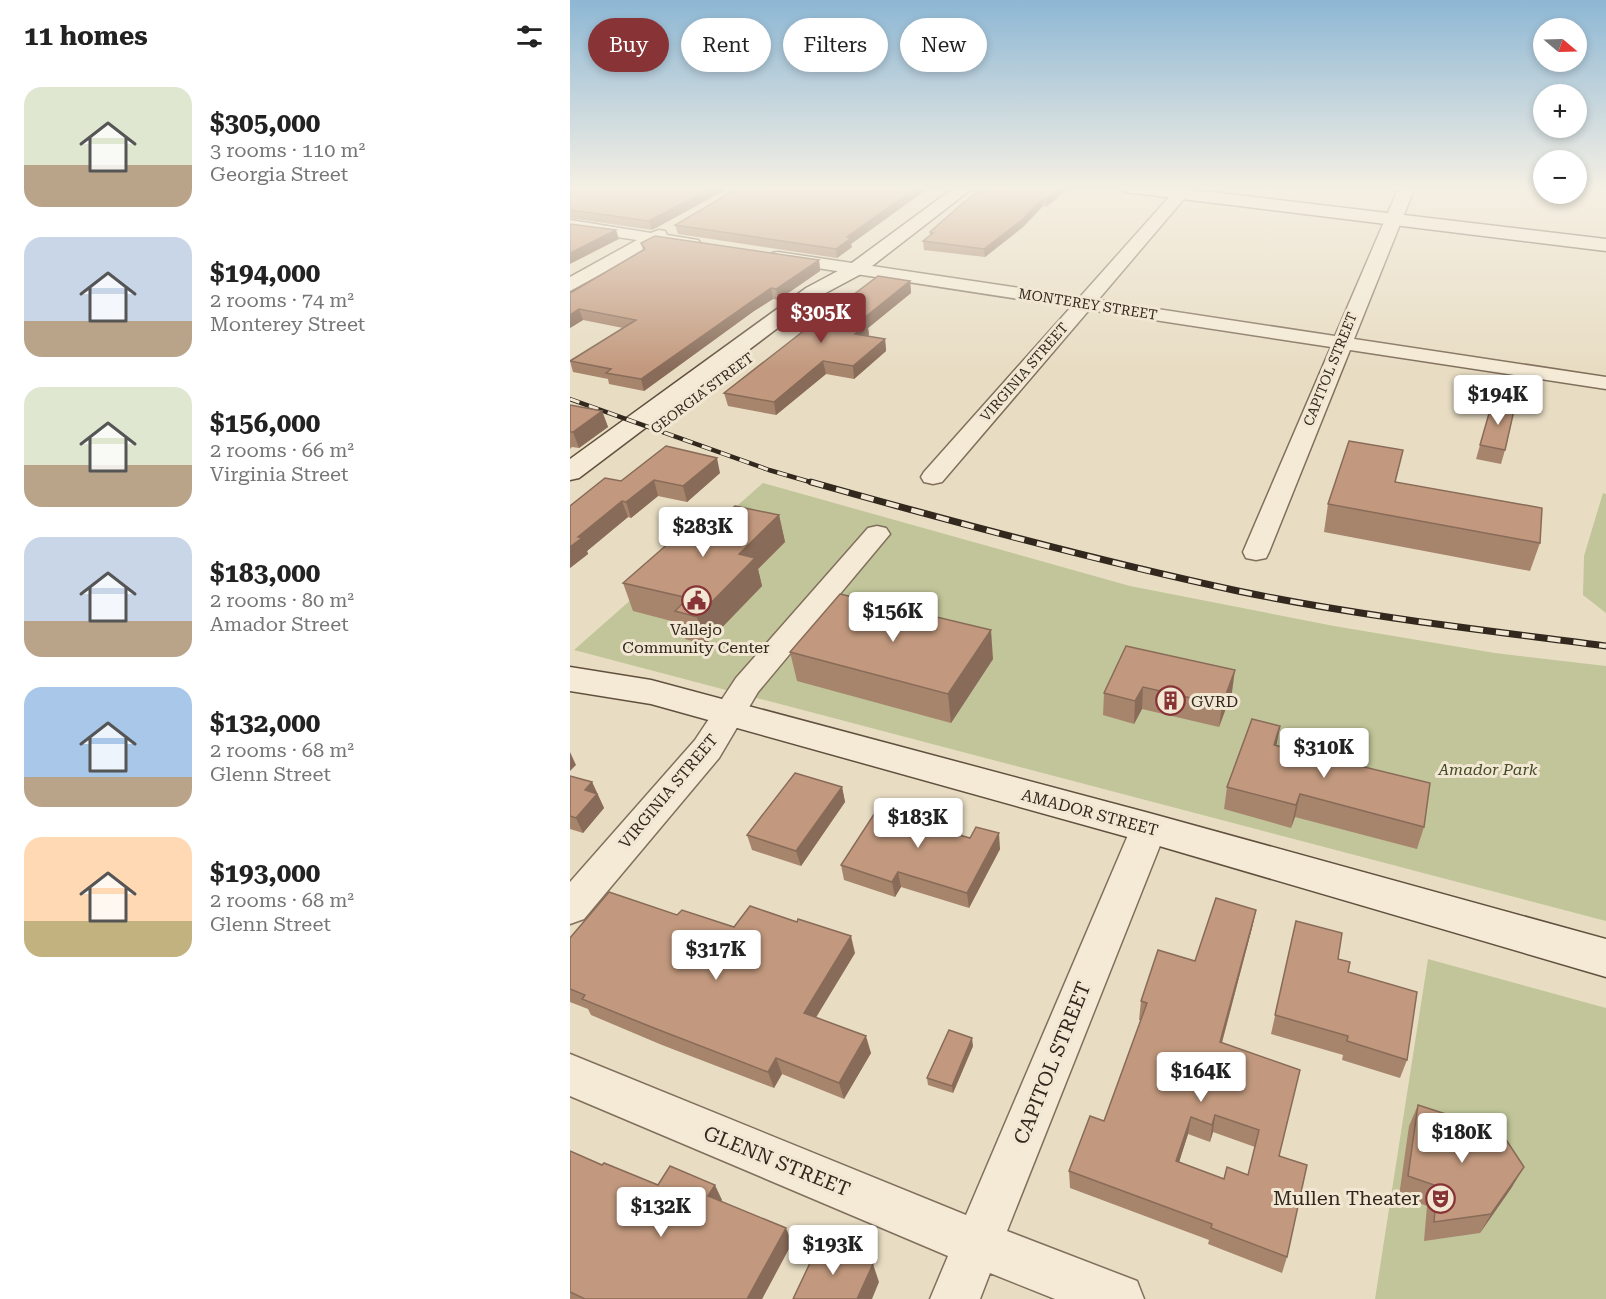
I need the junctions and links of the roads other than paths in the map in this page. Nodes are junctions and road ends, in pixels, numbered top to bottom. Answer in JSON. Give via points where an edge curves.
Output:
{"nodes":[{"id":1,"x":637,"y":248,"type":"edge"},
{"id":2,"x":885,"y":248,"type":"edge"},
{"id":3,"x":1132,"y":248,"type":"edge"},
{"id":4,"x":1380,"y":248,"type":"edge"},
{"id":5,"x":763,"y":255,"type":"edge"},
{"id":6,"x":856,"y":269,"type":"junction"},
{"id":7,"x":570,"y":285,"type":"edge"},
{"id":8,"x":1083,"y":304,"type":"junction"},
{"id":9,"x":1341,"y":343,"type":"junction"},
{"id":10,"x":1606,"y":383,"type":"edge"},
{"id":11,"x":570,"y":472,"type":"edge"},
{"id":12,"x":933,"y":477,"type":"dead end"},
{"id":13,"x":570,"y":491,"type":"edge"},
{"id":14,"x":878,"y":534,"type":"dead end"},
{"id":15,"x":1256,"y":552,"type":"dead end"},
{"id":16,"x":570,"y":679,"type":"edge"},
{"id":17,"x":729,"y":714,"type":"junction"},
{"id":18,"x":1149,"y":828,"type":"junction"},
{"id":19,"x":570,"y":908,"type":"edge"},
{"id":20,"x":1606,"y":958,"type":"edge"},
{"id":21,"x":570,"y":1075,"type":"edge"},
{"id":22,"x":978,"y":1244,"type":"junction"},
{"id":23,"x":955,"y":1299,"type":"edge"},
{"id":24,"x":1119,"y":1299,"type":"edge"}],
"edges":[{"from":1,"to":7,"type":"street"},
{"from":2,"to":6,"type":"main road","name":"GEORGIA STREET"},
{"from":3,"to":8,"type":"street","name":"VIRGINIA STREET"},
{"from":4,"to":9,"type":"street","name":"CAPITOL STREET"},
{"from":5,"to":6,"type":"street","name":"MONTEREY STREET"},
{"from":6,"to":8,"type":"street","name":"MONTEREY STREET"},
{"from":6,"to":11,"type":"main road","name":"GEORGIA STREET","via":[[813,292]]},
{"from":6,"to":13,"type":"main road","name":"GEORGIA STREET","via":[[852,282]]},
{"from":8,"to":9,"type":"street","name":"MONTEREY STREET"},
{"from":8,"to":12,"type":"street","name":"VIRGINIA STREET"},
{"from":9,"to":10,"type":"street","name":"MONTEREY STREET"},
{"from":9,"to":15,"type":"street","name":"CAPITOL STREET"},
{"from":14,"to":17,"type":"street","name":"VIRGINIA STREET","via":[[747,685]]},
{"from":16,"to":17,"type":"main road","name":"AMADOR STREET","via":[[651,692]]},
{"from":17,"to":18,"type":"main road","name":"AMADOR STREET"},
{"from":17,"to":19,"type":"street","name":"VIRGINIA STREET","via":[[707,749]]},
{"from":18,"to":20,"type":"main road","name":"AMADOR STREET"},
{"from":18,"to":22,"type":"street","name":"CAPITOL STREET"},
{"from":21,"to":22,"type":"street","name":"GLENN STREET"},
{"from":22,"to":23,"type":"street","name":"CAPITOL STREET"},
{"from":22,"to":24,"type":"street","name":"GLENN STREET"}]}
